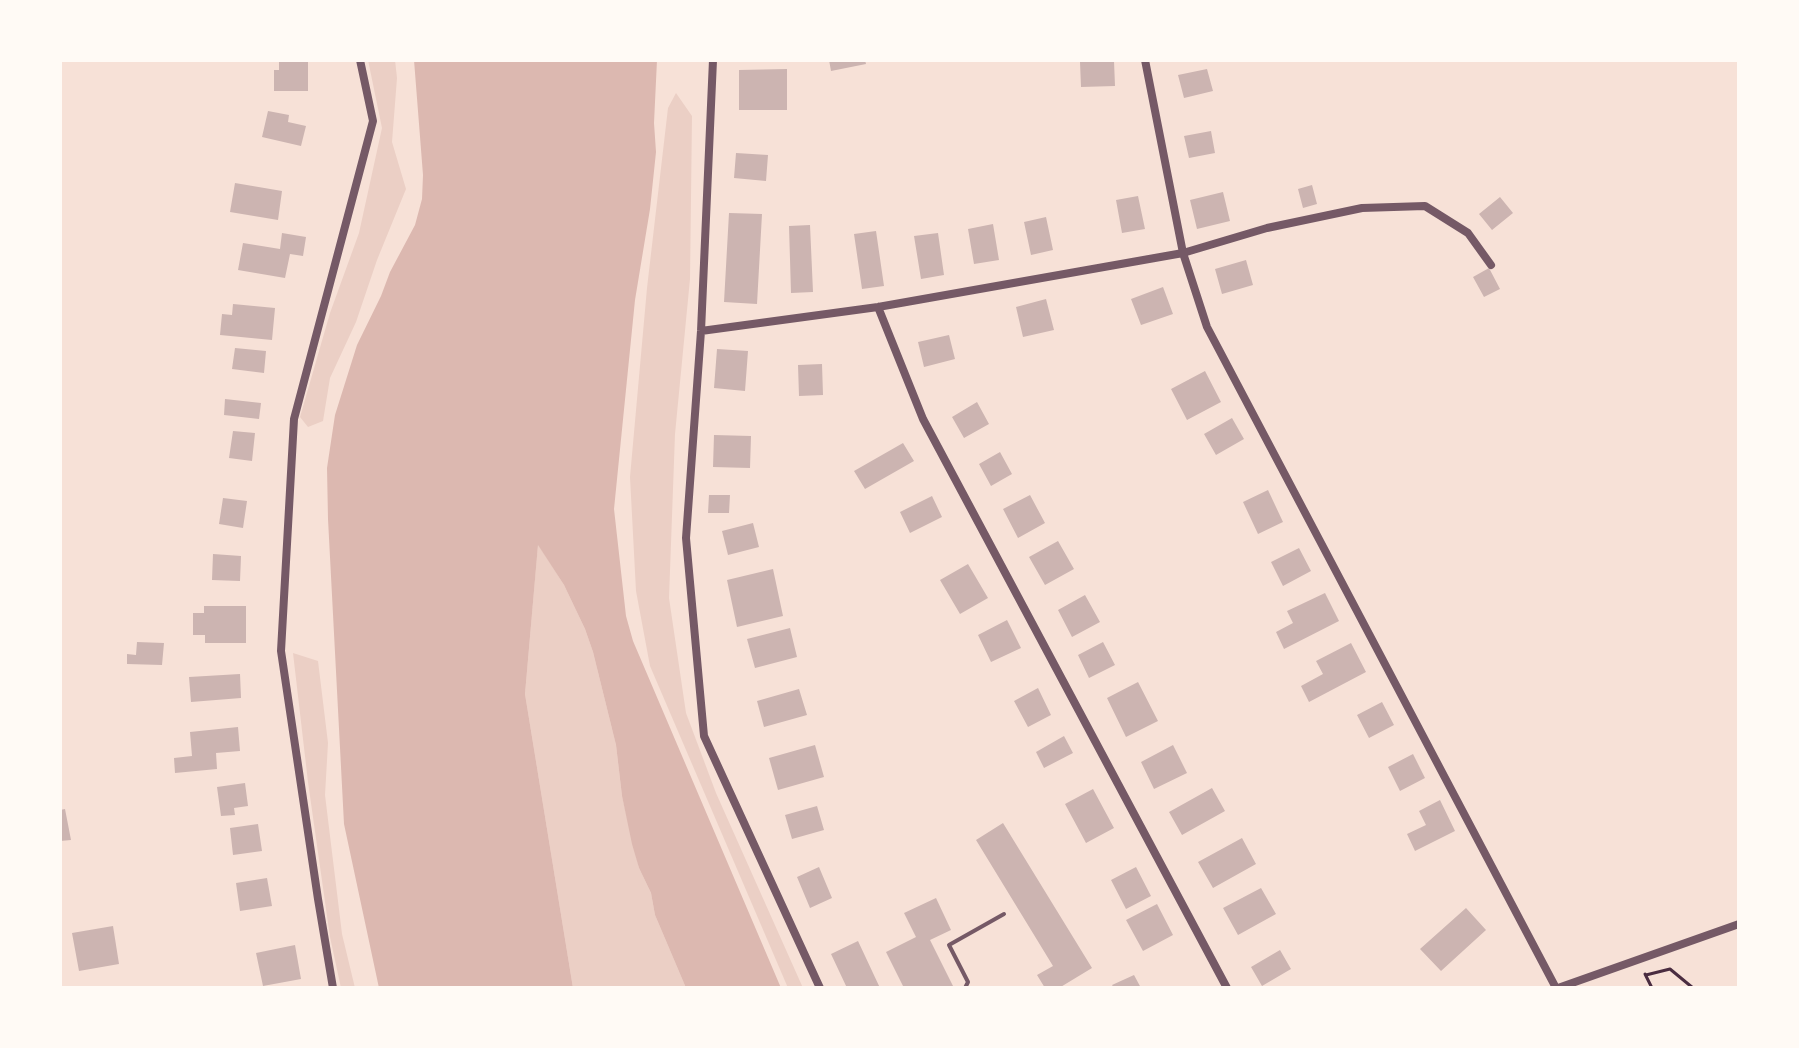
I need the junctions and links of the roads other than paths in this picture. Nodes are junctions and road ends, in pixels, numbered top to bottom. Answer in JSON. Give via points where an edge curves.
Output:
{"nodes":[{"id":1,"x":360,"y":60,"type":"edge"},
{"id":2,"x":713,"y":60,"type":"edge"},
{"id":3,"x":1145,"y":60,"type":"edge"},
{"id":4,"x":1183,"y":253,"type":"junction"},
{"id":5,"x":1491,"y":265,"type":"dead end"},
{"id":6,"x":878,"y":307,"type":"junction"},
{"id":7,"x":701,"y":331,"type":"junction"},
{"id":8,"x":1004,"y":914,"type":"dead end"},
{"id":9,"x":1739,"y":924,"type":"edge"},
{"id":10,"x":333,"y":988,"type":"edge"},
{"id":11,"x":820,"y":988,"type":"edge"},
{"id":12,"x":965,"y":988,"type":"edge"},
{"id":13,"x":1227,"y":988,"type":"edge"},
{"id":14,"x":1557,"y":988,"type":"edge"}],
"edges":[{"from":1,"to":10,"type":"street","via":[[373,121],[294,419],[281,651]]},
{"from":2,"to":7,"type":"street"},
{"from":3,"to":4,"type":"street"},
{"from":4,"to":5,"type":"street","via":[[1362,208],[1425,206],[1468,233]]},
{"from":4,"to":6,"type":"street"},
{"from":4,"to":14,"type":"street","via":[[1207,327]]},
{"from":6,"to":7,"type":"street"},
{"from":6,"to":13,"type":"street","via":[[923,419]]},
{"from":7,"to":11,"type":"street","via":[[686,538],[704,736]]},
{"from":8,"to":12,"type":"lane","via":[[949,945],[968,982]]},
{"from":9,"to":14,"type":"street"}]}
